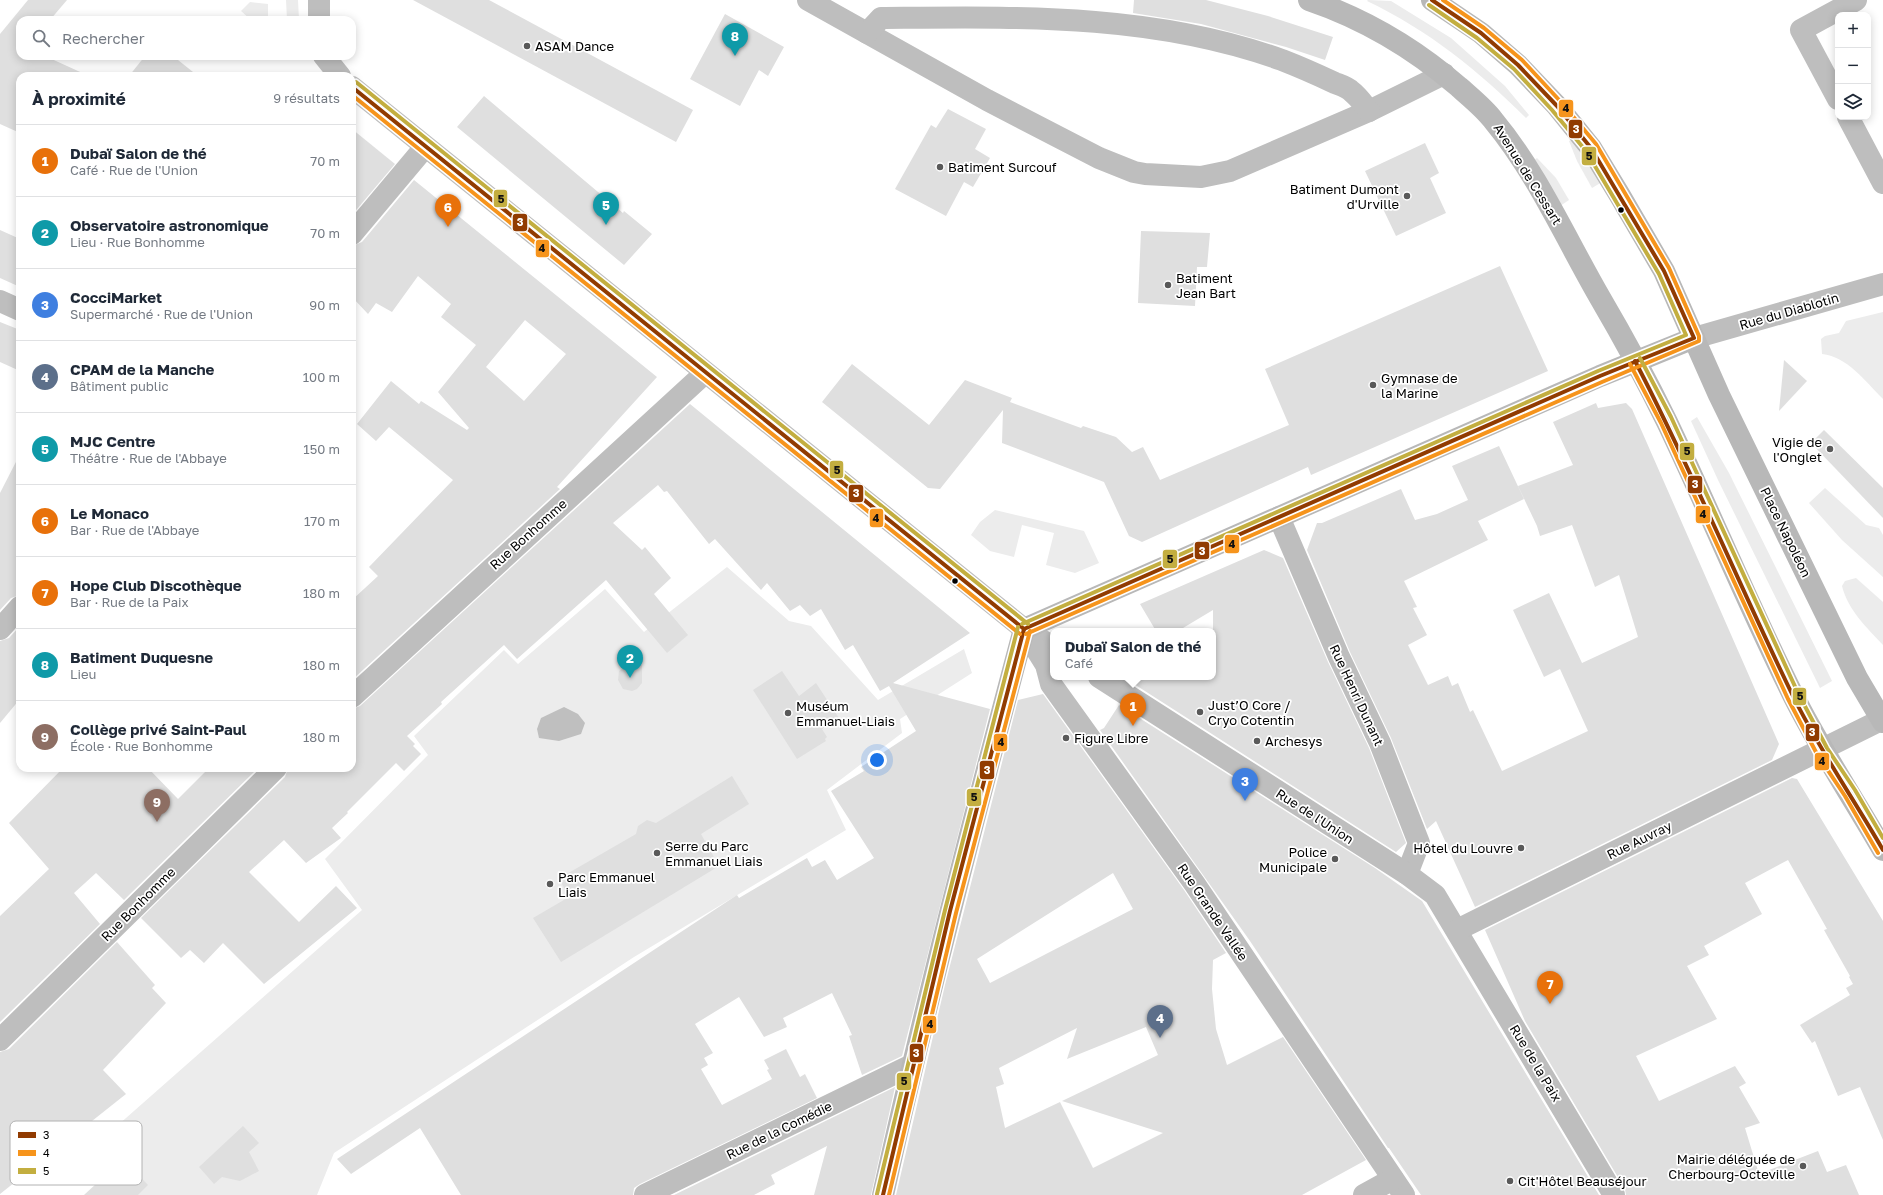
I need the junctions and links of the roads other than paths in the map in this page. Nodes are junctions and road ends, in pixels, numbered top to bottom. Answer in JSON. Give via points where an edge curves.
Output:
{"nodes":[{"id":1,"x":318,"y":0,"type":"edge"},
{"id":2,"x":808,"y":0,"type":"edge"},
{"id":3,"x":1309,"y":0,"type":"edge"},
{"id":4,"x":1432,"y":0,"type":"edge"},
{"id":5,"x":1856,"y":0,"type":"edge"},
{"id":6,"x":319,"y":16,"type":"edge"},
{"id":7,"x":867,"y":33,"type":"junction"},
{"id":8,"x":327,"y":60,"type":"edge"},
{"id":9,"x":337,"y":72,"type":"edge"},
{"id":10,"x":1444,"y":74,"type":"junction"},
{"id":11,"x":356,"y":90,"type":"edge"},
{"id":12,"x":1835,"y":93,"type":"edge"},
{"id":13,"x":1369,"y":111,"type":"junction"},
{"id":14,"x":1850,"y":120,"type":"edge"},
{"id":15,"x":425,"y":147,"type":"junction"},
{"id":16,"x":1883,"y":183,"type":"edge"},
{"id":17,"x":356,"y":229,"type":"edge"},
{"id":18,"x":1883,"y":284,"type":"edge"},
{"id":19,"x":0,"y":301,"type":"edge"},
{"id":20,"x":16,"y":308,"type":"edge"},
{"id":21,"x":1694,"y":338,"type":"junction"},
{"id":22,"x":1635,"y":361,"type":"junction"},
{"id":23,"x":705,"y":373,"type":"junction"},
{"id":24,"x":1279,"y":517,"type":"junction"},
{"id":25,"x":16,"y":611,"type":"edge"},
{"id":26,"x":0,"y":629,"type":"edge"},
{"id":27,"x":1024,"y":629,"type":"junction"},
{"id":28,"x":1050,"y":645,"type":"edge"},
{"id":29,"x":1104,"y":680,"type":"edge"},
{"id":30,"x":356,"y":693,"type":"edge"},
{"id":31,"x":1882,"y":720,"type":"edge"},
{"id":32,"x":1822,"y":751,"type":"junction"},
{"id":33,"x":272,"y":772,"type":"edge"},
{"id":34,"x":1883,"y":850,"type":"edge"},
{"id":35,"x":1407,"y":874,"type":"junction"},
{"id":36,"x":1457,"y":930,"type":"junction"},
{"id":37,"x":0,"y":1040,"type":"edge"},
{"id":38,"x":912,"y":1065,"type":"junction"},
{"id":39,"x":1398,"y":1187,"type":"edge"},
{"id":40,"x":645,"y":1195,"type":"edge"},
{"id":41,"x":883,"y":1195,"type":"edge"},
{"id":42,"x":1364,"y":1195,"type":"edge"},
{"id":43,"x":1614,"y":1195,"type":"edge"}],
"edges":[{"from":1,"to":6,"type":"street"},
{"from":2,"to":7,"type":"street"},
{"from":3,"to":10,"type":"main road","name":"Avenue de Cessart","via":[[1350,15],[1374,28],[1404,45]]},
{"from":4,"to":21,"type":"main road","via":[[1481,33],[1518,65],[1557,106],[1591,148],[1664,271]]},
{"from":5,"to":12,"type":"street","via":[[1801,30]]},
{"from":7,"to":13,"type":"street","via":[[881,18],[1045,18],[1116,22],[1186,33],[1255,50],[1351,90]]},
{"from":7,"to":13,"type":"street","via":[[1032,124],[1099,158],[1134,172],[1174,177],[1201,177],[1230,171]]},
{"from":8,"to":9,"type":"street"},
{"from":10,"to":13,"type":"street"},
{"from":10,"to":22,"type":"main road","name":"Avenue de Cessart","via":[[1492,118],[1522,160],[1552,209]]},
{"from":11,"to":15,"type":"street"},
{"from":14,"to":16,"type":"street"},
{"from":15,"to":17,"type":"street"},
{"from":15,"to":23,"type":"street"},
{"from":18,"to":21,"type":"street","name":"Rue du Diablotin"},
{"from":19,"to":20,"type":"street"},
{"from":21,"to":22,"type":"main road"},
{"from":21,"to":31,"type":"main road","name":"Place Napoléon","via":[[1719,395],[1857,678]]},
{"from":22,"to":24,"type":"main road"},
{"from":22,"to":32,"type":"main road","via":[[1666,420],[1793,696]]},
{"from":23,"to":27,"type":"street"},
{"from":23,"to":30,"type":"street","name":"Rue Bonhomme"},
{"from":24,"to":27,"type":"main road"},
{"from":24,"to":35,"type":"street","name":"Rue Henri Dunant","via":[[1339,657],[1380,742],[1419,843]]},
{"from":25,"to":26,"type":"street"},
{"from":27,"to":28,"type":"street"},
{"from":27,"to":38,"type":"main road","via":[[952,898]]},
{"from":27,"to":39,"type":"street","name":"Rue Grande Vallée","via":[[1046,665],[1051,684],[1194,883]]},
{"from":29,"to":35,"type":"street","name":"Rue de l'Union"},
{"from":31,"to":32,"type":"street","name":"Rue Auvray"},
{"from":32,"to":34,"type":"main road"},
{"from":32,"to":36,"type":"street","name":"Rue Auvray"},
{"from":33,"to":37,"type":"street","name":"Rue Bonhomme"},
{"from":35,"to":36,"type":"street","name":"Rue de l'Union","via":[[1435,895]]},
{"from":36,"to":43,"type":"street","name":"Rue de la Paix"},
{"from":38,"to":40,"type":"street","name":"Rue de la Comédie"},
{"from":38,"to":41,"type":"main road"},
{"from":39,"to":42,"type":"street"}]}
